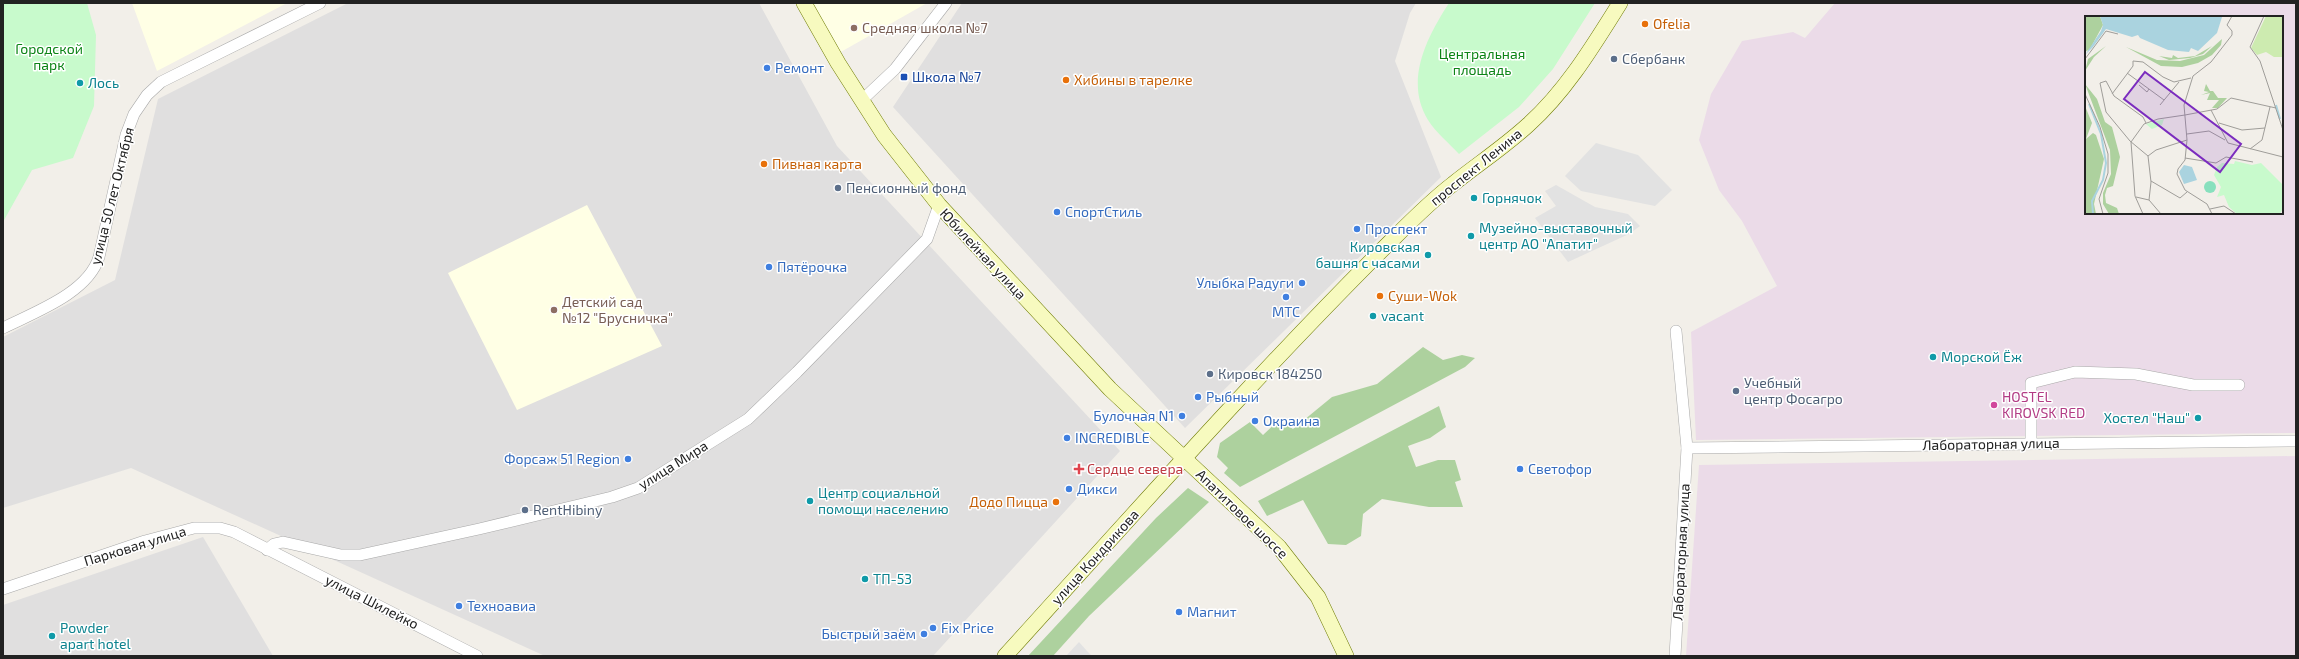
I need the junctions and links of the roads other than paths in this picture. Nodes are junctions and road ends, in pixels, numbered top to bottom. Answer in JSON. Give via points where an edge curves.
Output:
{"nodes":[{"id":1,"x":320,"y":3,"type":"edge"},
{"id":2,"x":804,"y":3,"type":"edge"},
{"id":3,"x":946,"y":3,"type":"edge"},
{"id":4,"x":1620,"y":3,"type":"edge"},
{"id":5,"x":861,"y":101,"type":"junction"},
{"id":6,"x":939,"y":205,"type":"junction"},
{"id":7,"x":3,"y":328,"type":"edge"},
{"id":8,"x":1676,"y":331,"type":"dead end"},
{"id":9,"x":2239,"y":385,"type":"dead end"},
{"id":10,"x":2296,"y":441,"type":"edge"},
{"id":11,"x":2031,"y":444,"type":"junction"},
{"id":12,"x":1687,"y":448,"type":"junction"},
{"id":13,"x":1183,"y":457,"type":"junction"},
{"id":14,"x":267,"y":550,"type":"junction"},
{"id":15,"x":3,"y":589,"type":"edge"},
{"id":16,"x":477,"y":656,"type":"edge"},
{"id":17,"x":1005,"y":656,"type":"edge"},
{"id":18,"x":1346,"y":656,"type":"edge"},
{"id":19,"x":1674,"y":656,"type":"edge"}],
"edges":[{"from":1,"to":7,"type":"street","name":"улица 50 лет Октября","via":[[161,82],[140,102],[126,135],[99,257],[92,273],[77,288]]},
{"from":2,"to":5,"type":"street","name":"Юбилейная улица"},
{"from":3,"to":5,"type":"street","via":[[895,69]]},
{"from":4,"to":13,"type":"street","name":"проспект Ленина","via":[[1578,68],[1527,126],[1441,193],[1394,238]]},
{"from":5,"to":6,"type":"street","name":"Юбилейная улица","via":[[901,159]]},
{"from":6,"to":13,"type":"street","name":"Юбилейная улица","via":[[1110,389]]},
{"from":6,"to":14,"type":"street","name":"улица Мира","via":[[927,239],[748,419],[638,488],[612,497],[360,555],[341,555],[283,542],[274,544]]},
{"from":8,"to":12,"type":"street","name":"Лабораторная улица"},
{"from":9,"to":11,"type":"street","via":[[2193,385],[2136,374],[2075,372],[2031,382]]},
{"from":10,"to":11,"type":"street","name":"Лабораторная улица"},
{"from":11,"to":12,"type":"street","name":"Лабораторная улица"},
{"from":12,"to":19,"type":"street","name":"Лабораторная улица"},
{"from":13,"to":17,"type":"street","name":"улица Кондрикова","via":[[1073,583]]},
{"from":13,"to":18,"type":"street","name":"Апатитовое шоссе","via":[[1279,547],[1318,597]]},
{"from":14,"to":15,"type":"street","name":"Парковая улица","via":[[220,528],[194,528],[145,541]]},
{"from":14,"to":16,"type":"street","name":"улица Шилейко"}]}
